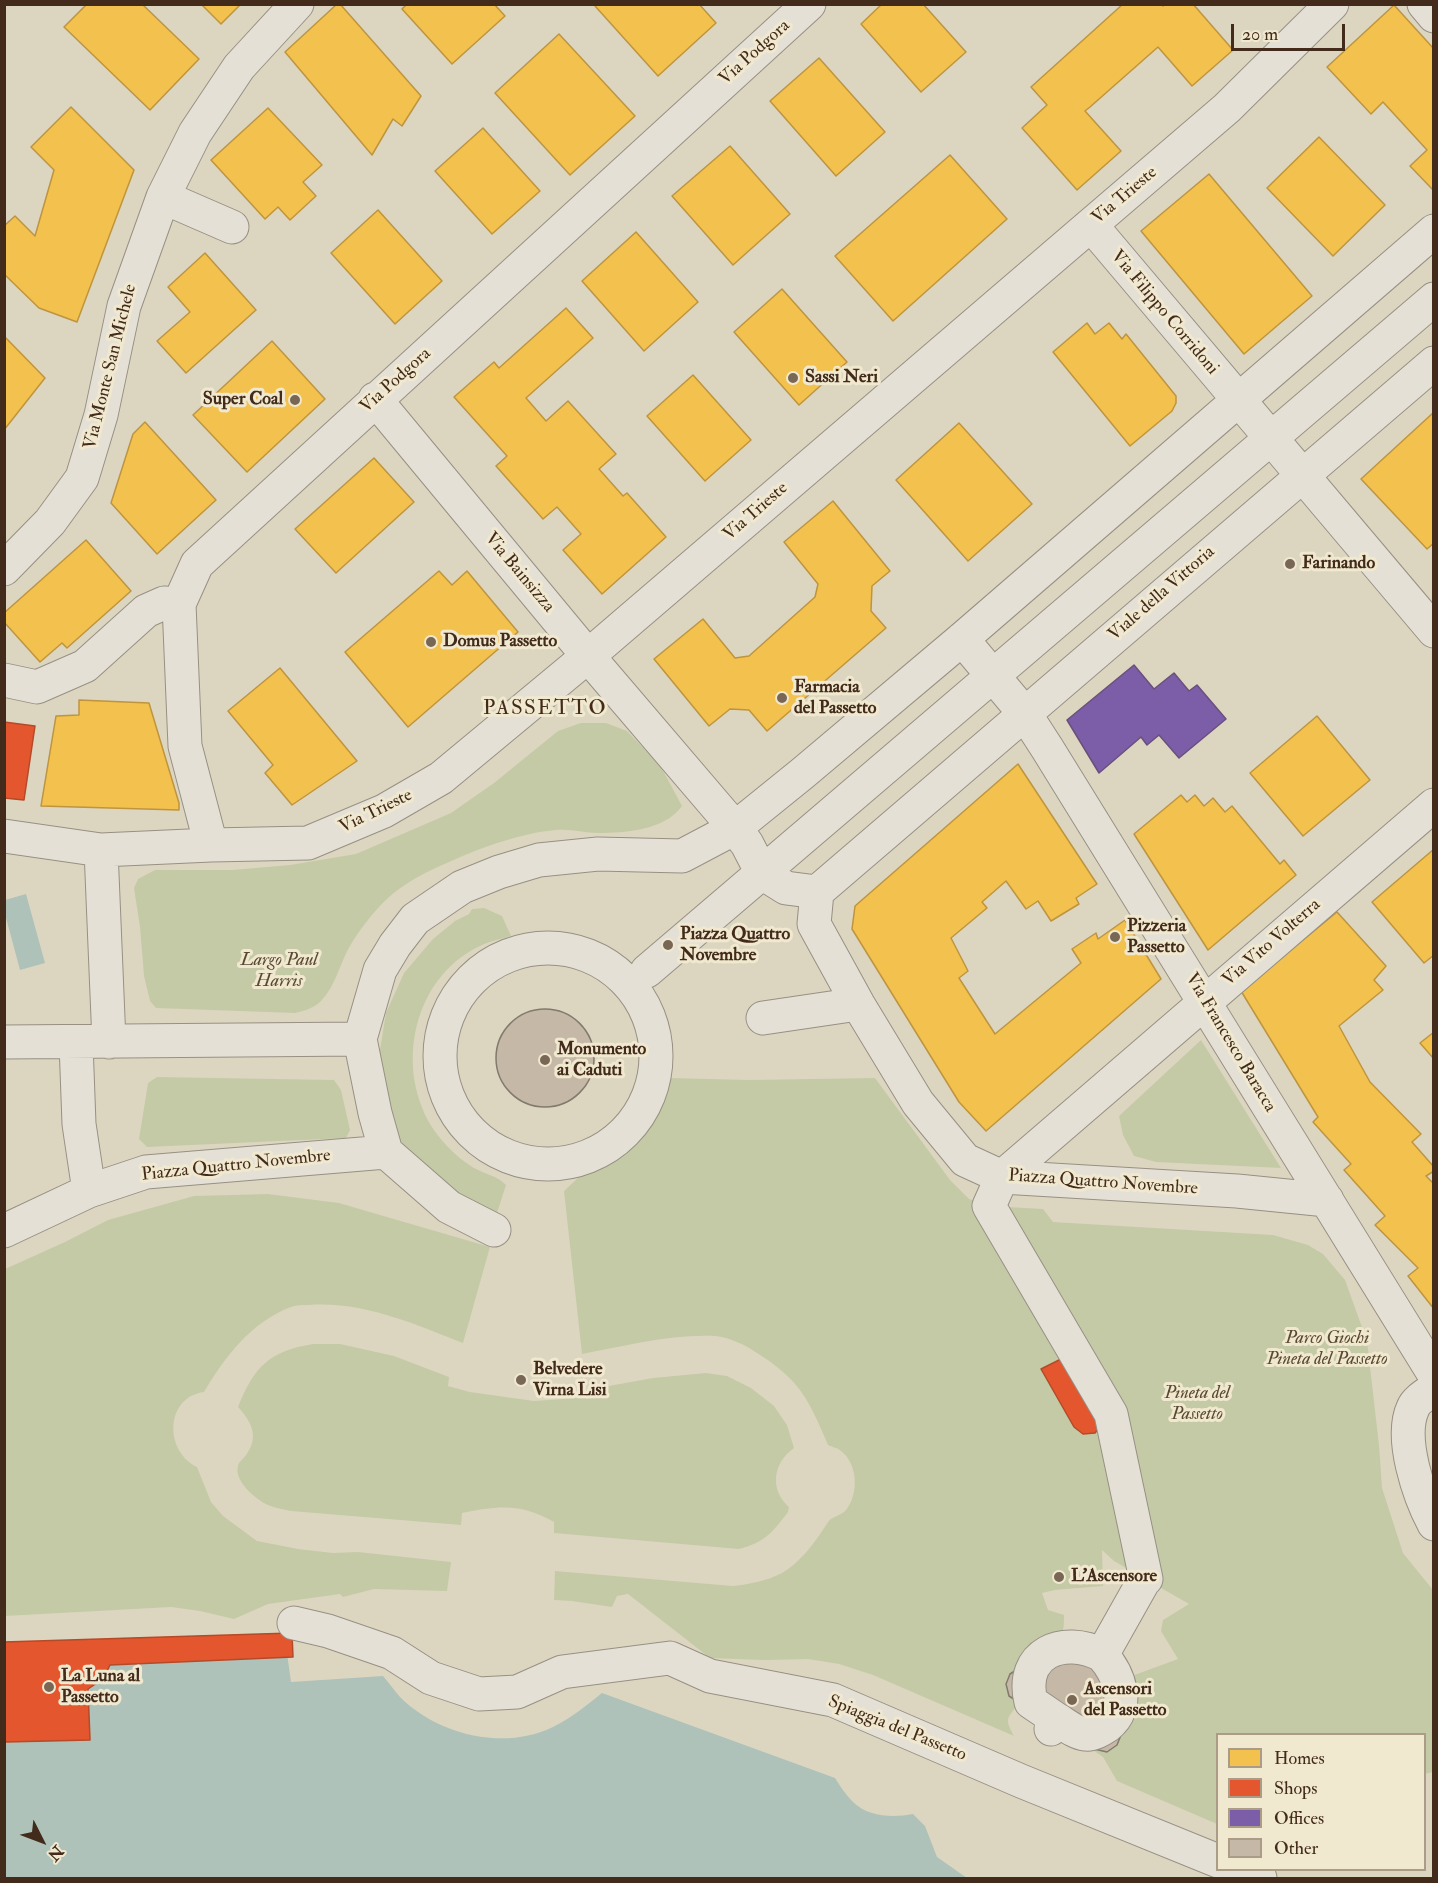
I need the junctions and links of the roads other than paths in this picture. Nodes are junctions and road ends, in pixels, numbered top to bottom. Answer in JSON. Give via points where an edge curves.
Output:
{"nodes":[{"id":1,"x":297,"y":4,"type":"edge"},
{"id":2,"x":809,"y":4,"type":"edge"},
{"id":3,"x":1332,"y":4,"type":"edge"},
{"id":4,"x":1424,"y":4,"type":"edge"},
{"id":5,"x":1434,"y":16,"type":"edge"},
{"id":6,"x":163,"y":197,"type":"junction"},
{"id":7,"x":1091,"y":225,"type":"junction"},
{"id":8,"x":232,"y":226,"type":"dead end"},
{"id":9,"x":1434,"y":231,"type":"edge"},
{"id":10,"x":1434,"y":299,"type":"edge"},
{"id":11,"x":1434,"y":363,"type":"edge"},
{"id":12,"x":375,"y":399,"type":"junction"},
{"id":13,"x":1237,"y":400,"type":"junction"},
{"id":14,"x":1269,"y":439,"type":"junction"},
{"id":15,"x":1302,"y":477,"type":"junction"},
{"id":16,"x":4,"y":569,"type":"edge"},
{"id":17,"x":179,"y":604,"type":"junction"},
{"id":18,"x":1434,"y":632,"type":"edge"},
{"id":19,"x":962,"y":639,"type":"junction"},
{"id":20,"x":588,"y":656,"type":"junction"},
{"id":21,"x":993,"y":676,"type":"junction"},
{"id":22,"x":4,"y":680,"type":"edge"},
{"id":23,"x":1025,"y":714,"type":"junction"},
{"id":24,"x":1434,"y":805,"type":"edge"},
{"id":25,"x":735,"y":828,"type":"junction"},
{"id":26,"x":4,"y":836,"type":"edge"},
{"id":27,"x":212,"y":845,"type":"junction"},
{"id":28,"x":101,"y":850,"type":"junction"},
{"id":29,"x":762,"y":873,"type":"junction"},
{"id":30,"x":817,"y":892,"type":"junction"},
{"id":31,"x":646,"y":971,"type":"dead end"},
{"id":32,"x":1205,"y":1001,"type":"junction"},
{"id":33,"x":858,"y":1004,"type":"junction"},
{"id":34,"x":764,"y":1018,"type":"dead end"},
{"id":35,"x":360,"y":1039,"type":"junction"},
{"id":36,"x":4,"y":1042,"type":"edge"},
{"id":37,"x":109,"y":1042,"type":"junction"},
{"id":38,"x":76,"y":1043,"type":"junction"},
{"id":39,"x":386,"y":1152,"type":"junction"},
{"id":40,"x":506,"y":1156,"type":"joint"},
{"id":41,"x":1002,"y":1177,"type":"junction"},
{"id":42,"x":89,"y":1191,"type":"junction"},
{"id":43,"x":1327,"y":1200,"type":"junction"},
{"id":44,"x":494,"y":1230,"type":"dead end"},
{"id":45,"x":4,"y":1231,"type":"edge"},
{"id":46,"x":1434,"y":1374,"type":"edge"},
{"id":47,"x":1434,"y":1389,"type":"edge"},
{"id":48,"x":1434,"y":1524,"type":"edge"},
{"id":49,"x":294,"y":1623,"type":"dead end"},
{"id":50,"x":1102,"y":1655,"type":"junction"},
{"id":51,"x":1216,"y":1860,"type":"edge"},
{"id":52,"x":1243,"y":1871,"type":"edge"},
{"id":53,"x":1260,"y":1878,"type":"edge"}],
"edges":[{"from":1,"to":6,"type":"street","name":"Via Monte San Michele","via":[[239,67],[195,133]]},
{"from":2,"to":12,"type":"street","name":"Via Podgora"},
{"from":3,"to":7,"type":"street","name":"Via Trieste","via":[[1227,108]]},
{"from":4,"to":5,"type":"street"},
{"from":6,"to":8,"type":"street"},
{"from":6,"to":16,"type":"street","name":"Via Monte San Michele","via":[[124,306],[101,415],[82,478],[50,522]]},
{"from":7,"to":13,"type":"street","name":"Via Filippo Corridoni"},
{"from":7,"to":20,"type":"street","name":"Via Trieste"},
{"from":9,"to":13,"type":"street"},
{"from":10,"to":14,"type":"street"},
{"from":11,"to":15,"type":"street","name":"Viale della Vittoria"},
{"from":12,"to":17,"type":"street","name":"Via Podgora","via":[[197,564]]},
{"from":12,"to":20,"type":"street","name":"Via Bainsizza"},
{"from":13,"to":14,"type":"street"},
{"from":13,"to":19,"type":"street"},
{"from":14,"to":15,"type":"street"},
{"from":14,"to":21,"type":"street"},
{"from":15,"to":18,"type":"street"},
{"from":15,"to":23,"type":"street","name":"Viale della Vittoria"},
{"from":17,"to":22,"type":"street","via":[[164,603],[146,610],[85,666],[37,687]]},
{"from":17,"to":27,"type":"street","name":"Via Podgora","via":[[185,746]]},
{"from":19,"to":21,"type":"street"},
{"from":19,"to":25,"type":"street"},
{"from":20,"to":25,"type":"street","name":"Via Bainsizza"},
{"from":20,"to":27,"type":"street","name":"Via Trieste","via":[[441,778],[384,811],[308,843]]},
{"from":21,"to":23,"type":"street"},
{"from":21,"to":29,"type":"street"},
{"from":23,"to":30,"type":"street","name":"Viale della Vittoria"},
{"from":23,"to":32,"type":"street","name":"Via Francesco Baracca"},
{"from":24,"to":32,"type":"street","name":"Via Vito Volterra"},
{"from":25,"to":29,"type":"street"},
{"from":25,"to":35,"type":"street","via":[[682,856],[598,854],[539,860],[462,887],[415,919],[394,945],[380,970]]},
{"from":26,"to":28,"type":"street","name":"Via Trieste"},
{"from":27,"to":28,"type":"street","name":"Via Trieste"},
{"from":28,"to":37,"type":"street"},
{"from":29,"to":30,"type":"street","via":[[786,888]]},
{"from":29,"to":31,"type":"street"},
{"from":30,"to":33,"type":"street","name":"Piazza Quattro Novembre","via":[[814,924]]},
{"from":32,"to":41,"type":"street","name":"Via Vito Volterra"},
{"from":32,"to":43,"type":"street","name":"Via Francesco Baracca"},
{"from":33,"to":34,"type":"street"},
{"from":33,"to":41,"type":"street","name":"Piazza Quattro Novembre","via":[[918,1103],[965,1160]]},
{"from":35,"to":37,"type":"street"},
{"from":35,"to":39,"type":"street"},
{"from":36,"to":38,"type":"street"},
{"from":37,"to":38,"type":"street"},
{"from":38,"to":42,"type":"street","via":[[79,1124]]},
{"from":39,"to":42,"type":"street","name":"Piazza Quattro Novembre","via":[[146,1172]]},
{"from":39,"to":44,"type":"street","via":[[449,1207]]},
{"from":40,"to":40,"type":"street","via":[[542,1164],[583,1159],[625,1132],[648,1097],[654,1080],[656,1047],[645,1007],[631,986],[597,959],[566,949],[527,949],[480,972],[452,1005],[442,1032],[439,1060],[443,1083],[463,1124]]},
{"from":41,"to":43,"type":"street","name":"Piazza Quattro Novembre"},
{"from":41,"to":50,"type":"street","via":[[989,1206],[1111,1414],[1144,1581]]},
{"from":42,"to":45,"type":"street","name":"Piazza Quattro Novembre"},
{"from":43,"to":46,"type":"street","name":"Via Francesco Baracca"},
{"from":47,"to":48,"type":"street","via":[[1414,1405],[1407,1426],[1413,1467]]},
{"from":49,"to":51,"type":"street","name":"Spiaggia del Passetto","via":[[392,1653],[431,1678],[479,1694],[517,1692],[562,1672],[670,1658],[710,1676],[833,1700]]},
{"from":50,"to":50,"type":"street","via":[[1077,1647],[1054,1648],[1043,1654],[1029,1676],[1031,1702],[1054,1724],[1089,1735],[1101,1730],[1111,1722],[1122,1698],[1120,1686]]},
{"from":52,"to":53,"type":"street"}]}
